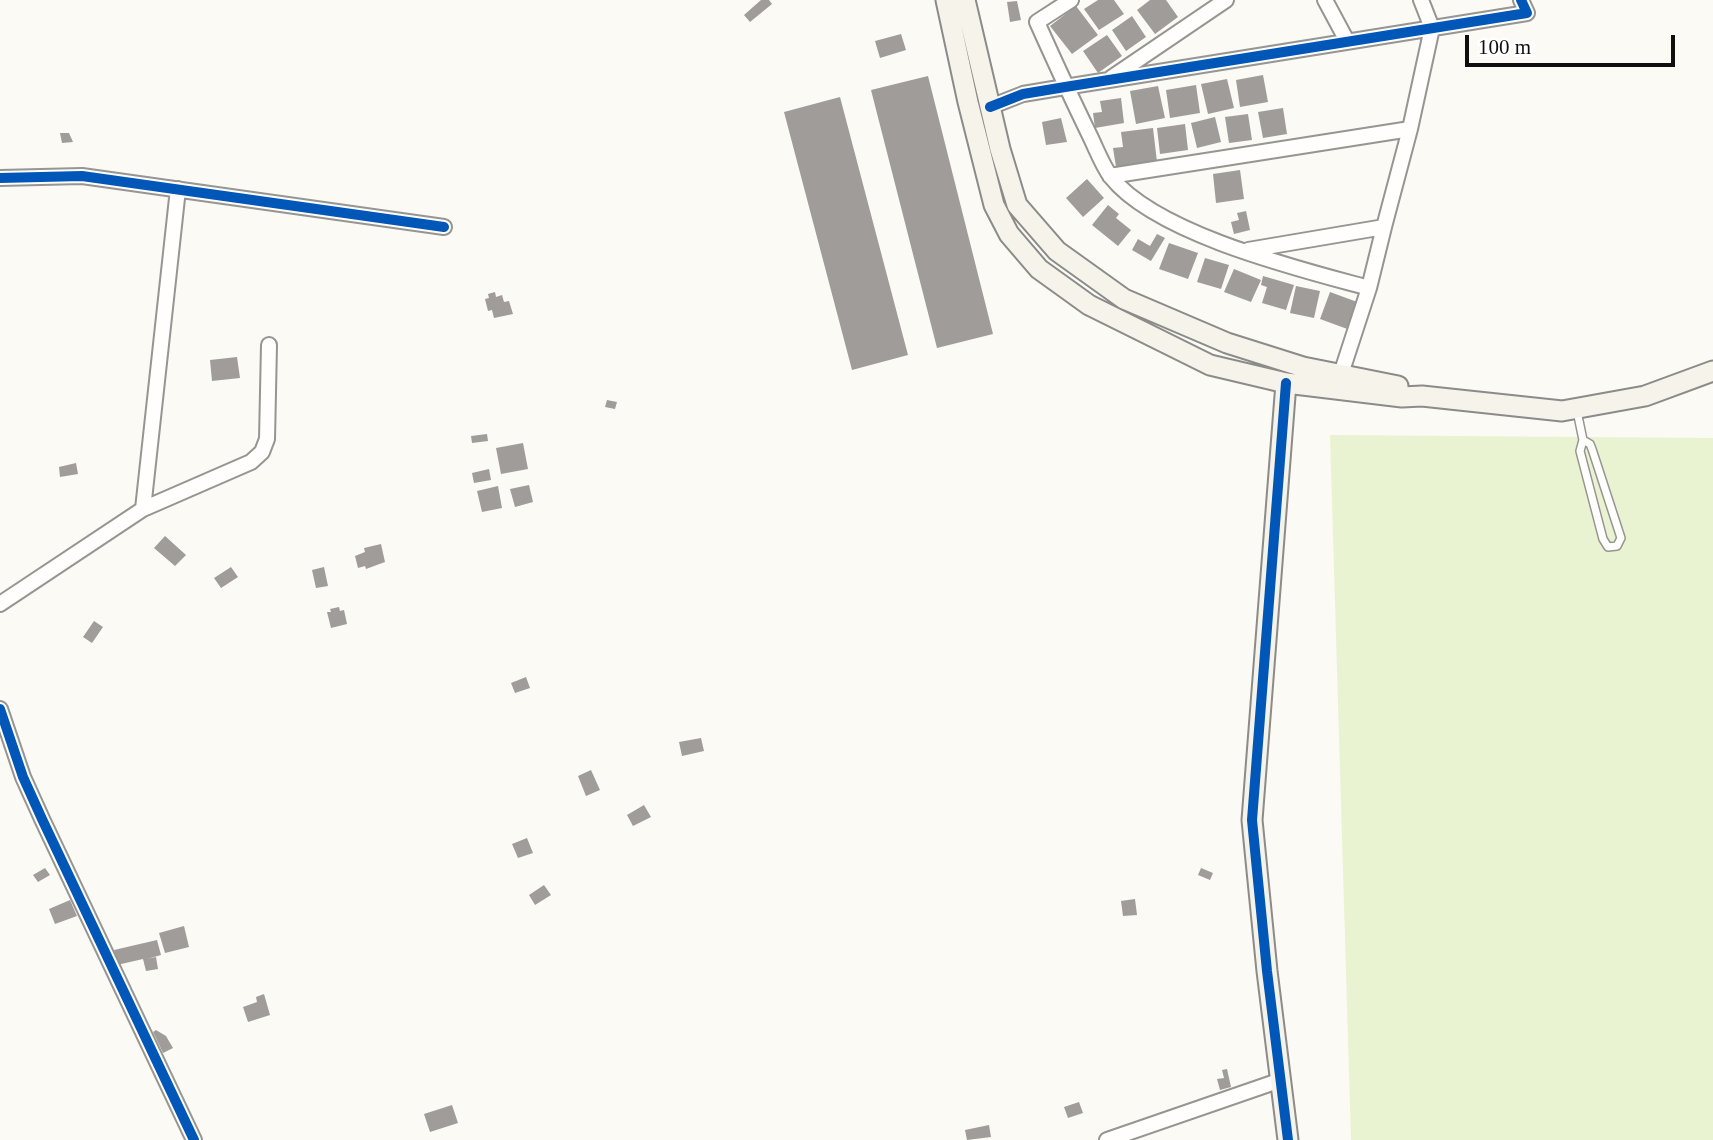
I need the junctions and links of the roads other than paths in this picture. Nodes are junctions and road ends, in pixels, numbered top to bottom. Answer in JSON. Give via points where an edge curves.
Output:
{"nodes":[{"id":1,"x":946,"y":0,"type":"edge"},
{"id":2,"x":965,"y":0,"type":"edge"},
{"id":3,"x":1071,"y":0,"type":"edge"},
{"id":4,"x":1226,"y":0,"type":"edge"},
{"id":5,"x":1325,"y":0,"type":"edge"},
{"id":6,"x":1421,"y":0,"type":"edge"},
{"id":7,"x":1521,"y":0,"type":"edge"},
{"id":8,"x":1432,"y":28,"type":"junction"},
{"id":9,"x":1347,"y":41,"type":"junction"},
{"id":10,"x":1108,"y":80,"type":"junction"},
{"id":11,"x":1065,"y":87,"type":"junction"},
{"id":12,"x":990,"y":107,"type":"junction"},
{"id":13,"x":1410,"y":129,"type":"junction"},
{"id":14,"x":1110,"y":176,"type":"junction"},
{"id":15,"x":0,"y":178,"type":"edge"},
{"id":16,"x":178,"y":189,"type":"junction"},
{"id":17,"x":444,"y":227,"type":"dead end"},
{"id":18,"x":1384,"y":227,"type":"junction"},
{"id":19,"x":1247,"y":250,"type":"junction"},
{"id":20,"x":1368,"y":288,"type":"junction"},
{"id":21,"x":269,"y":345,"type":"dead end"},
{"id":22,"x":1713,"y":371,"type":"edge"},
{"id":23,"x":1341,"y":374,"type":"junction"},
{"id":24,"x":1286,"y":383,"type":"junction"},
{"id":25,"x":1422,"y":396,"type":"junction"},
{"id":26,"x":1577,"y":408,"type":"junction"},
{"id":27,"x":1583,"y":440,"type":"junction"},
{"id":28,"x":142,"y":509,"type":"junction"},
{"id":29,"x":0,"y":604,"type":"edge"},
{"id":30,"x":0,"y":709,"type":"edge"},
{"id":31,"x":1280,"y":1080,"type":"junction"},
{"id":32,"x":194,"y":1140,"type":"edge"},
{"id":33,"x":1107,"y":1140,"type":"edge"},
{"id":34,"x":1288,"y":1140,"type":"edge"}],
"edges":[{"from":1,"to":24,"type":"main road","via":[[994,205],[1009,234],[1039,269],[1089,305],[1210,365]]},
{"from":2,"to":12,"type":"main road"},
{"from":3,"to":11,"type":"street","via":[[1037,22]]},
{"from":4,"to":10,"type":"street"},
{"from":5,"to":9,"type":"street"},
{"from":6,"to":8,"type":"street"},
{"from":7,"to":8,"type":"street","via":[[1527,13]]},
{"from":8,"to":9,"type":"street"},
{"from":8,"to":13,"type":"street"},
{"from":9,"to":10,"type":"street"},
{"from":10,"to":11,"type":"street"},
{"from":11,"to":12,"type":"street","via":[[1023,94]]},
{"from":11,"to":14,"type":"street"},
{"from":12,"to":23,"type":"main road","via":[[1017,205],[1057,251],[1124,299],[1227,343],[1303,368]]},
{"from":13,"to":14,"type":"street"},
{"from":13,"to":18,"type":"street"},
{"from":14,"to":19,"type":"street","via":[[1134,200],[1179,227]]},
{"from":15,"to":16,"type":"street","via":[[82,176]]},
{"from":16,"to":17,"type":"street"},
{"from":16,"to":28,"type":"street"},
{"from":18,"to":19,"type":"street"},
{"from":18,"to":20,"type":"street"},
{"from":19,"to":20,"type":"street"},
{"from":20,"to":23,"type":"street"},
{"from":21,"to":28,"type":"street","via":[[267,439],[262,452],[251,463]]},
{"from":22,"to":26,"type":"main road","via":[[1645,396]]},
{"from":23,"to":25,"type":"main road","via":[[1391,383]]},
{"from":24,"to":25,"type":"main road"},
{"from":24,"to":31,"type":"main road","via":[[1252,820]]},
{"from":25,"to":26,"type":"main road","via":[[1562,411]]},
{"from":26,"to":27,"type":"lane"},
{"from":27,"to":27,"type":"lane","via":[[1592,449],[1621,538],[1617,547],[1608,547],[1603,539],[1580,451]]},
{"from":28,"to":29,"type":"street"},
{"from":30,"to":32,"type":"street","via":[[28,788]]},
{"from":31,"to":33,"type":"street"},
{"from":31,"to":34,"type":"main road"}]}
